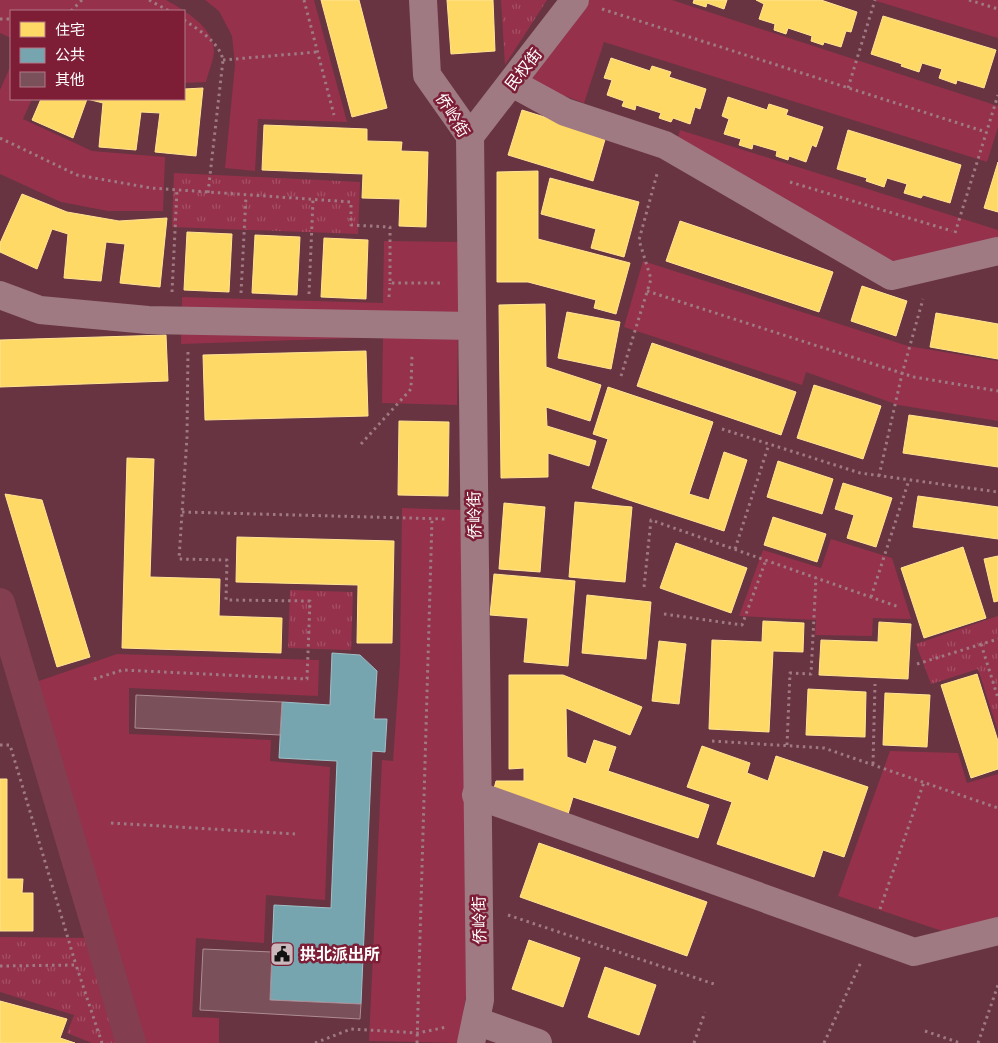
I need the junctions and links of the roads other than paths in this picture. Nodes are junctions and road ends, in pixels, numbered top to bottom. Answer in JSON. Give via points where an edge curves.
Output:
{"nodes":[{"id":1,"x":423,"y":0,"type":"edge"},
{"id":2,"x":584,"y":3,"type":"edge"},
{"id":3,"x":512,"y":83,"type":"junction"},
{"id":4,"x":470,"y":136,"type":"junction"},
{"id":5,"x":998,"y":251,"type":"edge"},
{"id":6,"x":0,"y":295,"type":"edge"},
{"id":7,"x":472,"y":326,"type":"junction"},
{"id":8,"x":476,"y":795,"type":"junction"},
{"id":9,"x":998,"y":930,"type":"edge"},
{"id":10,"x":474,"y":1032,"type":"edge"},
{"id":11,"x":538,"y":1043,"type":"edge"}],
"edges":[{"from":1,"to":4,"type":"street","name":"侨岭街","via":[[427,75]]},
{"from":2,"to":3,"type":"street","name":"民权街"},
{"from":3,"to":4,"type":"street","name":"民权街"},
{"from":3,"to":5,"type":"street","via":[[566,112],[665,145],[891,276]]},
{"from":4,"to":7,"type":"street","name":"侨岭街"},
{"from":6,"to":7,"type":"street","via":[[40,310],[180,320]]},
{"from":7,"to":8,"type":"street","name":"侨岭街"},
{"from":8,"to":9,"type":"street","via":[[914,952]]},
{"from":8,"to":10,"type":"street","name":"侨岭街","via":[[480,1000]]},
{"from":10,"to":11,"type":"street"}]}
